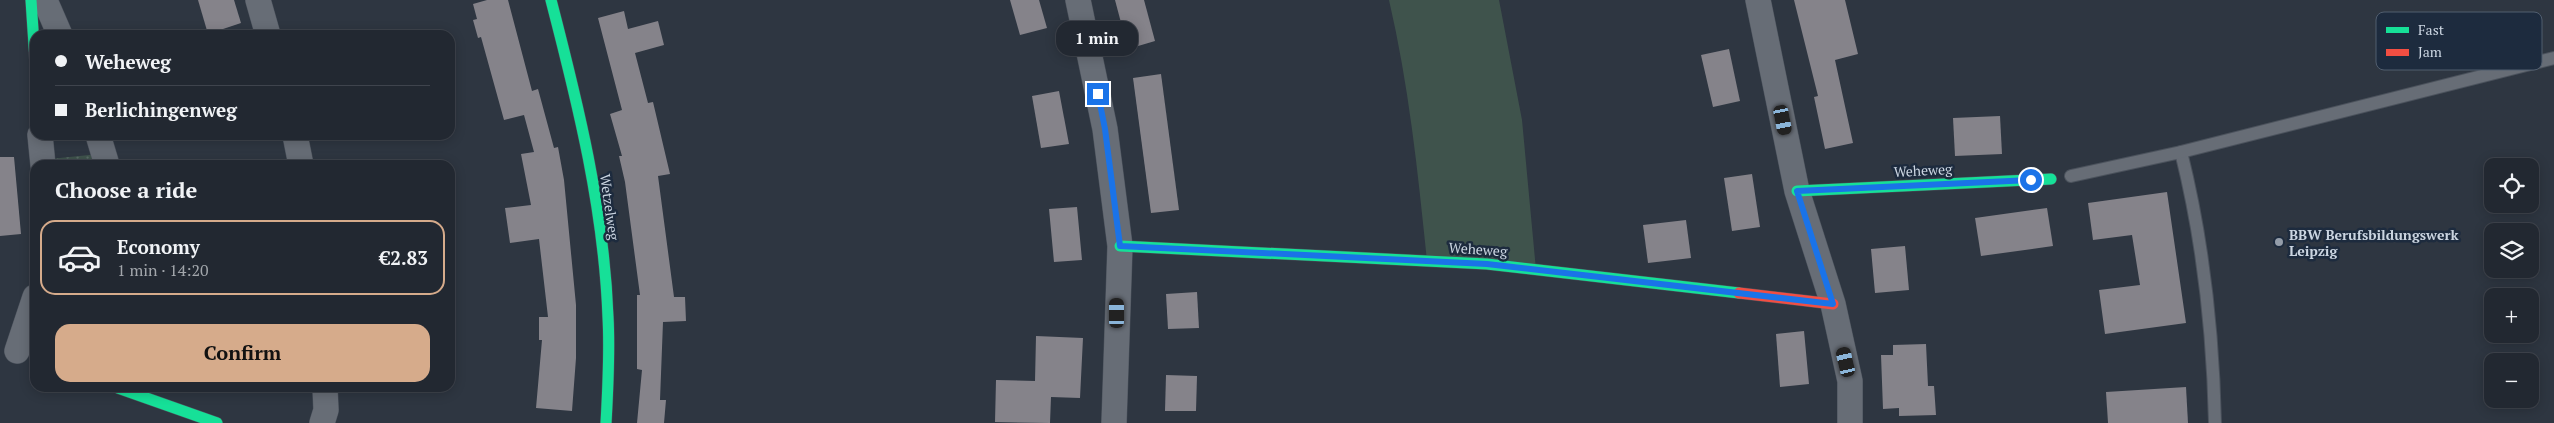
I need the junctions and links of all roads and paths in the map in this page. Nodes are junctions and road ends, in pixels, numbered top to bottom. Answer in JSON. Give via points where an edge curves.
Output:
{"nodes":[{"id":1,"x":31,"y":0,"type":"edge"},
{"id":2,"x":42,"y":0,"type":"edge"},
{"id":3,"x":258,"y":0,"type":"edge"},
{"id":4,"x":551,"y":0,"type":"edge"},
{"id":5,"x":1078,"y":0,"type":"edge"},
{"id":6,"x":1758,"y":0,"type":"edge"},
{"id":7,"x":33,"y":30,"type":"edge"},
{"id":8,"x":58,"y":30,"type":"edge"},
{"id":9,"x":267,"y":30,"type":"edge"},
{"id":10,"x":2507,"y":70,"type":"edge"},
{"id":11,"x":40,"y":140,"type":"edge"},
{"id":12,"x":100,"y":140,"type":"edge"},
{"id":13,"x":296,"y":140,"type":"edge"},
{"id":14,"x":2182,"y":152,"type":"junction"},
{"id":15,"x":42,"y":160,"type":"edge"},
{"id":16,"x":106,"y":160,"type":"edge"},
{"id":17,"x":300,"y":160,"type":"edge"},
{"id":18,"x":2071,"y":176,"type":"dead end"},
{"id":19,"x":2051,"y":179,"type":"dead end"},
{"id":20,"x":1797,"y":191,"type":"junction"},
{"id":21,"x":1120,"y":246,"type":"junction"},
{"id":22,"x":1833,"y":304,"type":"junction"},
{"id":23,"x":30,"y":312,"type":"edge"},
{"id":24,"x":17,"y":351,"type":"edge"},
{"id":25,"x":129,"y":392,"type":"edge"},
{"id":26,"x":325,"y":392,"type":"edge"},
{"id":27,"x":217,"y":423,"type":"edge"},
{"id":28,"x":322,"y":423,"type":"edge"},
{"id":29,"x":606,"y":423,"type":"edge"},
{"id":30,"x":1114,"y":423,"type":"edge"},
{"id":31,"x":1850,"y":423,"type":"edge"},
{"id":32,"x":2215,"y":423,"type":"edge"}],
"edges":[{"from":1,"to":7,"type":"street"},
{"from":2,"to":8,"type":"street"},
{"from":3,"to":9,"type":"street"},
{"from":4,"to":29,"type":"street","name":"Wetzelweg","via":[[595,192],[609,327]]},
{"from":5,"to":21,"type":"street","via":[[1105,129]]},
{"from":6,"to":20,"type":"street"},
{"from":10,"to":14,"type":"lane"},
{"from":11,"to":15,"type":"street"},
{"from":12,"to":16,"type":"street"},
{"from":13,"to":17,"type":"street"},
{"from":14,"to":18,"type":"lane"},
{"from":14,"to":32,"type":"lane","via":[[2191,190],[2213,354]]},
{"from":19,"to":20,"type":"street","name":"Weheweg"},
{"from":20,"to":22,"type":"street"},
{"from":21,"to":22,"type":"street","name":"Weheweg","via":[[1487,264]]},
{"from":21,"to":30,"type":"street"},
{"from":22,"to":31,"type":"street","via":[[1850,381]]},
{"from":23,"to":24,"type":"street"},
{"from":25,"to":27,"type":"street"},
{"from":26,"to":28,"type":"street","via":[[326,410]]}]}
